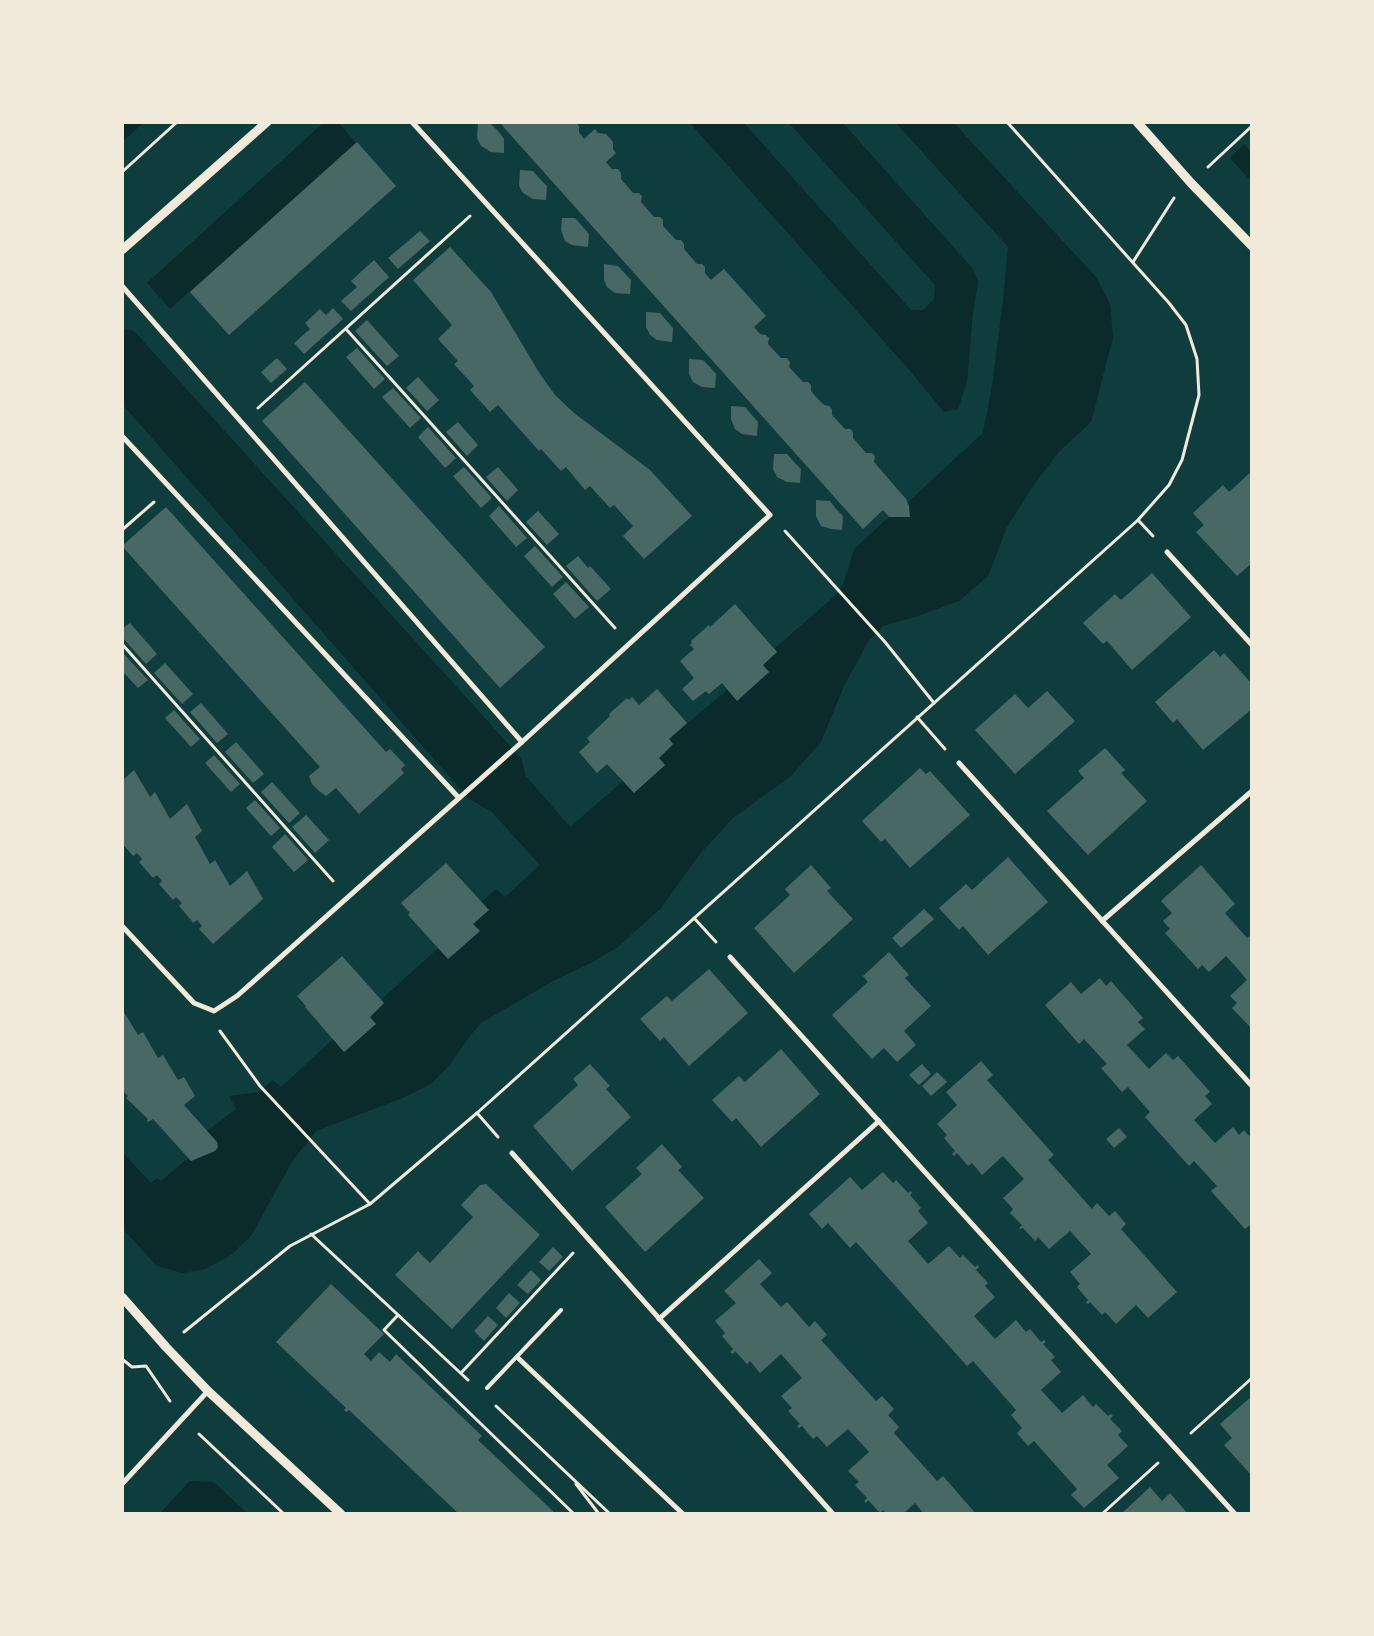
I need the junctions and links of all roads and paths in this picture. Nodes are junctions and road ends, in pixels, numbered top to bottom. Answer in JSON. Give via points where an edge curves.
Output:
{"nodes":[{"id":1,"x":177,"y":122,"type":"edge"},
{"id":2,"x":267,"y":122,"type":"edge"},
{"id":3,"x":412,"y":122,"type":"edge"},
{"id":4,"x":1007,"y":122,"type":"edge"},
{"id":5,"x":1137,"y":122,"type":"edge"},
{"id":6,"x":1252,"y":126,"type":"edge"},
{"id":7,"x":122,"y":172,"type":"edge"},
{"id":8,"x":1191,"y":183,"type":"junction"},
{"id":9,"x":486,"y":203,"type":"junction"},
{"id":10,"x":1252,"y":246,"type":"edge"},
{"id":11,"x":122,"y":250,"type":"edge"},
{"id":12,"x":1133,"y":262,"type":"junction"},
{"id":13,"x":122,"y":286,"type":"edge"},
{"id":14,"x":346,"y":328,"type":"junction"},
{"id":15,"x":242,"y":423,"type":"junction"},
{"id":16,"x":122,"y":436,"type":"edge"},
{"id":17,"x":170,"y":487,"type":"junction"},
{"id":18,"x":770,"y":514,"type":"junction"},
{"id":19,"x":122,"y":530,"type":"edge"},
{"id":20,"x":1167,"y":552,"type":"dead end"},
{"id":21,"x":629,"y":643,"type":"junction"},
{"id":22,"x":122,"y":644,"type":"edge"},
{"id":23,"x":1252,"y":645,"type":"edge"},
{"id":24,"x":934,"y":703,"type":"junction"},
{"id":25,"x":917,"y":717,"type":"junction"},
{"id":26,"x":520,"y":744,"type":"junction"},
{"id":27,"x":958,"y":763,"type":"joint"},
{"id":28,"x":1252,"y":791,"type":"edge"},
{"id":29,"x":461,"y":796,"type":"junction"},
{"id":30,"x":348,"y":897,"type":"junction"},
{"id":31,"x":694,"y":918,"type":"junction"},
{"id":32,"x":1102,"y":921,"type":"junction"},
{"id":33,"x":122,"y":926,"type":"edge"},
{"id":34,"x":730,"y":957,"type":"joint"},
{"id":35,"x":214,"y":1011,"type":"junction"},
{"id":36,"x":1252,"y":1086,"type":"edge"},
{"id":37,"x":477,"y":1113,"type":"junction"},
{"id":38,"x":879,"y":1121,"type":"junction"},
{"id":39,"x":512,"y":1153,"type":"joint"},
{"id":40,"x":370,"y":1204,"type":"junction"},
{"id":41,"x":311,"y":1234,"type":"junction"},
{"id":42,"x":587,"y":1238,"type":"junction"},
{"id":43,"x":122,"y":1296,"type":"edge"},
{"id":44,"x":560,"y":1310,"type":"dead end"},
{"id":45,"x":398,"y":1315,"type":"junction"},
{"id":46,"x":659,"y":1318,"type":"junction"},
{"id":47,"x":166,"y":1347,"type":"junction"},
{"id":48,"x":517,"y":1357,"type":"junction"},
{"id":49,"x":122,"y":1359,"type":"edge"},
{"id":50,"x":146,"y":1366,"type":"junction"},
{"id":51,"x":461,"y":1373,"type":"junction"},
{"id":52,"x":475,"y":1387,"type":"dead end"},
{"id":53,"x":487,"y":1388,"type":"dead end"},
{"id":54,"x":208,"y":1391,"type":"junction"},
{"id":55,"x":489,"y":1400,"type":"dead end"},
{"id":56,"x":184,"y":1419,"type":"junction"},
{"id":57,"x":571,"y":1477,"type":"junction"},
{"id":58,"x":122,"y":1484,"type":"edge"},
{"id":59,"x":284,"y":1514,"type":"edge"},
{"id":60,"x":341,"y":1514,"type":"edge"},
{"id":61,"x":574,"y":1514,"type":"edge"},
{"id":62,"x":599,"y":1514,"type":"edge"},
{"id":63,"x":610,"y":1514,"type":"edge"},
{"id":64,"x":683,"y":1514,"type":"edge"},
{"id":65,"x":833,"y":1514,"type":"edge"},
{"id":66,"x":1236,"y":1514,"type":"edge"}],
"edges":[{"from":1,"to":7,"type":"path"},
{"from":2,"to":11,"type":"street"},
{"from":3,"to":9,"type":"street"},
{"from":4,"to":12,"type":"path"},
{"from":5,"to":8,"type":"street"},
{"from":6,"to":8,"type":"path"},
{"from":8,"to":10,"type":"street"},
{"from":8,"to":12,"type":"path","via":[[1173,199]]},
{"from":9,"to":14,"type":"path"},
{"from":9,"to":18,"type":"street"},
{"from":12,"to":24,"type":"path","via":[[1186,325],[1197,359],[1199,395],[1182,460],[1169,485],[1138,520]]},
{"from":13,"to":15,"type":"street"},
{"from":14,"to":15,"type":"path"},
{"from":14,"to":21,"type":"path"},
{"from":15,"to":26,"type":"street"},
{"from":16,"to":17,"type":"street"},
{"from":17,"to":19,"type":"path"},
{"from":17,"to":29,"type":"street"},
{"from":18,"to":21,"type":"street"},
{"from":18,"to":24,"type":"path","via":[[885,642]]},
{"from":20,"to":23,"type":"street"},
{"from":21,"to":26,"type":"street"},
{"from":22,"to":30,"type":"path"},
{"from":24,"to":25,"type":"path"},
{"from":25,"to":27,"type":"path"},
{"from":25,"to":31,"type":"path"},
{"from":26,"to":29,"type":"street"},
{"from":27,"to":32,"type":"street"},
{"from":28,"to":32,"type":"street"},
{"from":29,"to":30,"type":"street"},
{"from":30,"to":35,"type":"street","via":[[238,996]]},
{"from":31,"to":34,"type":"path"},
{"from":31,"to":37,"type":"path"},
{"from":32,"to":36,"type":"street"},
{"from":33,"to":35,"type":"street","via":[[194,1003]]},
{"from":34,"to":38,"type":"street"},
{"from":35,"to":40,"type":"path","via":[[221,1034],[260,1086]]},
{"from":37,"to":39,"type":"path"},
{"from":37,"to":40,"type":"path"},
{"from":38,"to":46,"type":"street"},
{"from":38,"to":66,"type":"street"},
{"from":39,"to":42,"type":"street"},
{"from":40,"to":41,"type":"path"},
{"from":41,"to":45,"type":"path"},
{"from":41,"to":47,"type":"path","via":[[290,1246]]},
{"from":42,"to":46,"type":"street"},
{"from":42,"to":51,"type":"path"},
{"from":43,"to":47,"type":"street"},
{"from":44,"to":48,"type":"lane"},
{"from":45,"to":51,"type":"path"},
{"from":45,"to":61,"type":"path","via":[[384,1330]]},
{"from":46,"to":65,"type":"street"},
{"from":47,"to":50,"type":"path"},
{"from":47,"to":54,"type":"street"},
{"from":48,"to":53,"type":"lane"},
{"from":48,"to":64,"type":"street"},
{"from":49,"to":50,"type":"path","via":[[132,1367]]},
{"from":50,"to":56,"type":"path"},
{"from":51,"to":52,"type":"path"},
{"from":54,"to":56,"type":"street"},
{"from":54,"to":60,"type":"street"},
{"from":55,"to":57,"type":"path"},
{"from":56,"to":58,"type":"street"},
{"from":56,"to":59,"type":"path"},
{"from":57,"to":62,"type":"path"},
{"from":57,"to":63,"type":"path"}]}
